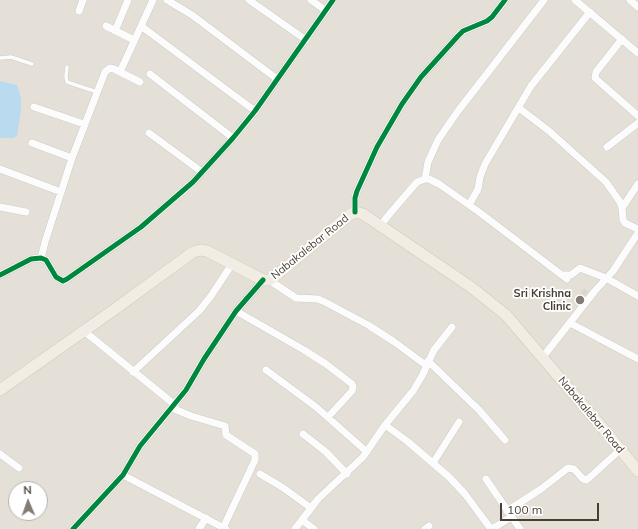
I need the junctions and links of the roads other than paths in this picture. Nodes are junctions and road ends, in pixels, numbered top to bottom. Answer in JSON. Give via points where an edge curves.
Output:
{"nodes":[{"id":1,"x":83,"y":0,"type":"edge"},
{"id":2,"x":128,"y":0,"type":"edge"},
{"id":3,"x":153,"y":0,"type":"edge"},
{"id":4,"x":167,"y":0,"type":"edge"},
{"id":5,"x":250,"y":0,"type":"edge"},
{"id":6,"x":311,"y":0,"type":"edge"},
{"id":7,"x":333,"y":0,"type":"edge"},
{"id":8,"x":505,"y":0,"type":"edge"},
{"id":9,"x":544,"y":0,"type":"edge"},
{"id":10,"x":575,"y":0,"type":"edge"},
{"id":11,"x":630,"y":0,"type":"edge"},
{"id":12,"x":638,"y":7,"type":"edge"},
{"id":13,"x":79,"y":11,"type":"dead end"},
{"id":14,"x":326,"y":11,"type":"junction"},
{"id":15,"x":590,"y":12,"type":"junction"},
{"id":16,"x":106,"y":26,"type":"dead end"},
{"id":17,"x":141,"y":26,"type":"junction"},
{"id":18,"x":115,"y":30,"type":"junction"},
{"id":19,"x":622,"y":39,"type":"junction"},
{"id":20,"x":134,"y":40,"type":"junction"},
{"id":21,"x":306,"y":40,"type":"junction"},
{"id":22,"x":637,"y":49,"type":"edge"},
{"id":23,"x":0,"y":58,"type":"edge"},
{"id":24,"x":32,"y":64,"type":"dead end"},
{"id":25,"x":67,"y":67,"type":"dead end"},
{"id":26,"x":120,"y":72,"type":"junction"},
{"id":27,"x":150,"y":74,"type":"dead end"},
{"id":28,"x":277,"y":79,"type":"junction"},
{"id":29,"x":140,"y":82,"type":"dead end"},
{"id":30,"x":97,"y":92,"type":"junction"},
{"id":31,"x":34,"y":108,"type":"dead end"},
{"id":32,"x":519,"y":108,"type":"junction"},
{"id":33,"x":255,"y":111,"type":"junction"},
{"id":34,"x":638,"y":116,"type":"edge"},
{"id":35,"x":638,"y":123,"type":"edge"},
{"id":36,"x":84,"y":124,"type":"junction"},
{"id":37,"x":149,"y":133,"type":"dead end"},
{"id":38,"x":233,"y":138,"type":"junction"},
{"id":39,"x":32,"y":143,"type":"dead end"},
{"id":40,"x":607,"y":147,"type":"dead end"},
{"id":41,"x":72,"y":158,"type":"junction"},
{"id":42,"x":0,"y":169,"type":"edge"},
{"id":43,"x":202,"y":172,"type":"junction"},
{"id":44,"x":425,"y":179,"type":"junction"},
{"id":45,"x":638,"y":184,"type":"edge"},
{"id":46,"x":61,"y":192,"type":"junction"},
{"id":47,"x":469,"y":205,"type":"junction"},
{"id":48,"x":0,"y":207,"type":"edge"},
{"id":49,"x":622,"y":208,"type":"junction"},
{"id":50,"x":26,"y":212,"type":"dead end"},
{"id":51,"x":355,"y":212,"type":"junction"},
{"id":52,"x":380,"y":226,"type":"junction"},
{"id":53,"x":638,"y":229,"type":"edge"},
{"id":54,"x":638,"y":233,"type":"edge"},
{"id":55,"x":41,"y":258,"type":"junction"},
{"id":56,"x":232,"y":264,"type":"junction"},
{"id":57,"x":0,"y":275,"type":"edge"},
{"id":58,"x":606,"y":278,"type":"junction"},
{"id":59,"x":266,"y":280,"type":"junction"},
{"id":60,"x":638,"y":296,"type":"edge"},
{"id":61,"x":236,"y":311,"type":"junction"},
{"id":62,"x":570,"y":323,"type":"junction"},
{"id":63,"x":452,"y":327,"type":"dead end"},
{"id":64,"x":84,"y":331,"type":"junction"},
{"id":65,"x":542,"y":358,"type":"junction"},
{"id":66,"x":638,"y":359,"type":"edge"},
{"id":67,"x":427,"y":364,"type":"junction"},
{"id":68,"x":266,"y":370,"type":"dead end"},
{"id":69,"x":133,"y":372,"type":"junction"},
{"id":70,"x":0,"y":390,"type":"edge"},
{"id":71,"x":173,"y":407,"type":"junction"},
{"id":72,"x":328,"y":417,"type":"junction"},
{"id":73,"x":460,"y":422,"type":"dead end"},
{"id":74,"x":385,"y":424,"type":"junction"},
{"id":75,"x":303,"y":434,"type":"dead end"},
{"id":76,"x":505,"y":440,"type":"dead end"},
{"id":77,"x":621,"y":449,"type":"junction"},
{"id":78,"x":367,"y":452,"type":"junction"},
{"id":79,"x":0,"y":454,"type":"edge"},
{"id":80,"x":433,"y":463,"type":"junction"},
{"id":81,"x":19,"y":468,"type":"dead end"},
{"id":82,"x":638,"y":471,"type":"edge"},
{"id":83,"x":260,"y":474,"type":"dead end"},
{"id":84,"x":346,"y":474,"type":"junction"},
{"id":85,"x":123,"y":475,"type":"junction"},
{"id":86,"x":486,"y":479,"type":"dead end"},
{"id":87,"x":311,"y":508,"type":"junction"},
{"id":88,"x":509,"y":514,"type":"junction"},
{"id":89,"x":206,"y":518,"type":"junction"},
{"id":90,"x":302,"y":520,"type":"junction"},
{"id":91,"x":225,"y":528,"type":"edge"},
{"id":92,"x":73,"y":529,"type":"edge"},
{"id":93,"x":199,"y":529,"type":"edge"},
{"id":94,"x":296,"y":529,"type":"edge"},
{"id":95,"x":314,"y":529,"type":"edge"},
{"id":96,"x":492,"y":529,"type":"edge"},
{"id":97,"x":520,"y":529,"type":"edge"}],
"edges":[{"from":1,"to":13,"type":"street"},
{"from":2,"to":18,"type":"street"},
{"from":3,"to":17,"type":"street"},
{"from":4,"to":28,"type":"street","via":[[192,15]]},
{"from":5,"to":21,"type":"street"},
{"from":6,"to":14,"type":"street"},
{"from":7,"to":14,"type":"street"},
{"from":8,"to":51,"type":"street","via":[[487,21],[463,31],[421,77],[377,147],[357,191]]},
{"from":9,"to":44,"type":"street","via":[[438,140],[428,162]]},
{"from":10,"to":15,"type":"street"},
{"from":11,"to":12,"type":"street"},
{"from":14,"to":21,"type":"street"},
{"from":15,"to":19,"type":"street"},
{"from":15,"to":32,"type":"street","via":[[531,86]]},
{"from":16,"to":18,"type":"street"},
{"from":17,"to":20,"type":"street"},
{"from":17,"to":33,"type":"street"},
{"from":18,"to":20,"type":"street"},
{"from":19,"to":22,"type":"street"},
{"from":19,"to":34,"type":"street","via":[[596,72],[595,78]]},
{"from":20,"to":26,"type":"street"},
{"from":21,"to":28,"type":"street"},
{"from":23,"to":24,"type":"lane","via":[[11,57]]},
{"from":25,"to":30,"type":"lane","via":[[67,82]]},
{"from":26,"to":29,"type":"street"},
{"from":26,"to":30,"type":"street","via":[[107,69]]},
{"from":27,"to":38,"type":"street"},
{"from":28,"to":33,"type":"street"},
{"from":30,"to":36,"type":"street"},
{"from":31,"to":36,"type":"street"},
{"from":32,"to":47,"type":"street","via":[[485,164],[478,189]]},
{"from":32,"to":49,"type":"street","via":[[600,175]]},
{"from":33,"to":38,"type":"street"},
{"from":35,"to":40,"type":"street"},
{"from":36,"to":41,"type":"street"},
{"from":37,"to":43,"type":"street"},
{"from":38,"to":43,"type":"street"},
{"from":39,"to":41,"type":"street"},
{"from":41,"to":46,"type":"street"},
{"from":42,"to":46,"type":"street"},
{"from":43,"to":55,"type":"street","via":[[141,227],[67,279],[56,277],[46,260]]},
{"from":44,"to":47,"type":"street","via":[[439,184]]},
{"from":44,"to":52,"type":"street","via":[[417,182]]},
{"from":45,"to":49,"type":"street"},
{"from":46,"to":55,"type":"street"},
{"from":47,"to":58,"type":"street","via":[[565,277],[580,268]]},
{"from":48,"to":50,"type":"street"},
{"from":49,"to":53,"type":"street","via":[[625,223]]},
{"from":51,"to":52,"type":"main road","name":"Nabakalebar Road","via":[[363,214]]},
{"from":51,"to":59,"type":"main road","name":"Nabakalebar Road","via":[[348,215],[274,277]]},
{"from":52,"to":65,"type":"main road","name":"Nabakalebar Road","via":[[471,287],[506,315]]},
{"from":54,"to":58,"type":"street"},
{"from":55,"to":57,"type":"street","via":[[31,259]]},
{"from":56,"to":59,"type":"main road","name":"Nabakalebar Road"},
{"from":56,"to":64,"type":"main road","name":"Nabakalebar Road","via":[[207,251],[197,250]]},
{"from":56,"to":69,"type":"street","via":[[199,311]]},
{"from":58,"to":60,"type":"street"},
{"from":58,"to":62,"type":"street"},
{"from":59,"to":61,"type":"street"},
{"from":59,"to":67,"type":"street","via":[[296,298],[321,300],[332,305],[368,325]]},
{"from":61,"to":71,"type":"street"},
{"from":61,"to":72,"type":"street","via":[[304,350],[352,384],[352,391]]},
{"from":62,"to":65,"type":"street"},
{"from":62,"to":66,"type":"street"},
{"from":63,"to":67,"type":"street","via":[[438,344]]},
{"from":64,"to":69,"type":"street"},
{"from":64,"to":70,"type":"main road","name":"Nabakalebar Road"},
{"from":65,"to":77,"type":"main road","name":"Nabakalebar Road"},
{"from":67,"to":74,"type":"street","via":[[413,391]]},
{"from":67,"to":76,"type":"street","via":[[479,410]]},
{"from":68,"to":72,"type":"street"},
{"from":69,"to":71,"type":"street"},
{"from":71,"to":85,"type":"street","via":[[140,446]]},
{"from":71,"to":91,"type":"street","via":[[191,416],[225,426],[226,435],[255,454],[255,460]]},
{"from":72,"to":78,"type":"street"},
{"from":73,"to":80,"type":"street"},
{"from":74,"to":78,"type":"street"},
{"from":74,"to":80,"type":"street"},
{"from":75,"to":84,"type":"street","via":[[326,452]]},
{"from":77,"to":82,"type":"main road","name":"Nabakalebar Road"},
{"from":77,"to":88,"type":"street","via":[[586,480],[574,469],[568,468]]},
{"from":78,"to":84,"type":"street"},
{"from":79,"to":81,"type":"street"},
{"from":80,"to":96,"type":"street","via":[[465,494]]},
{"from":83,"to":87,"type":"street"},
{"from":84,"to":87,"type":"street"},
{"from":85,"to":89,"type":"street"},
{"from":85,"to":92,"type":"street"},
{"from":86,"to":88,"type":"street"},
{"from":87,"to":90,"type":"street"},
{"from":88,"to":96,"type":"street"},
{"from":88,"to":97,"type":"street"},
{"from":89,"to":91,"type":"street"},
{"from":89,"to":93,"type":"street"},
{"from":90,"to":94,"type":"street"},
{"from":90,"to":95,"type":"street"}]}
